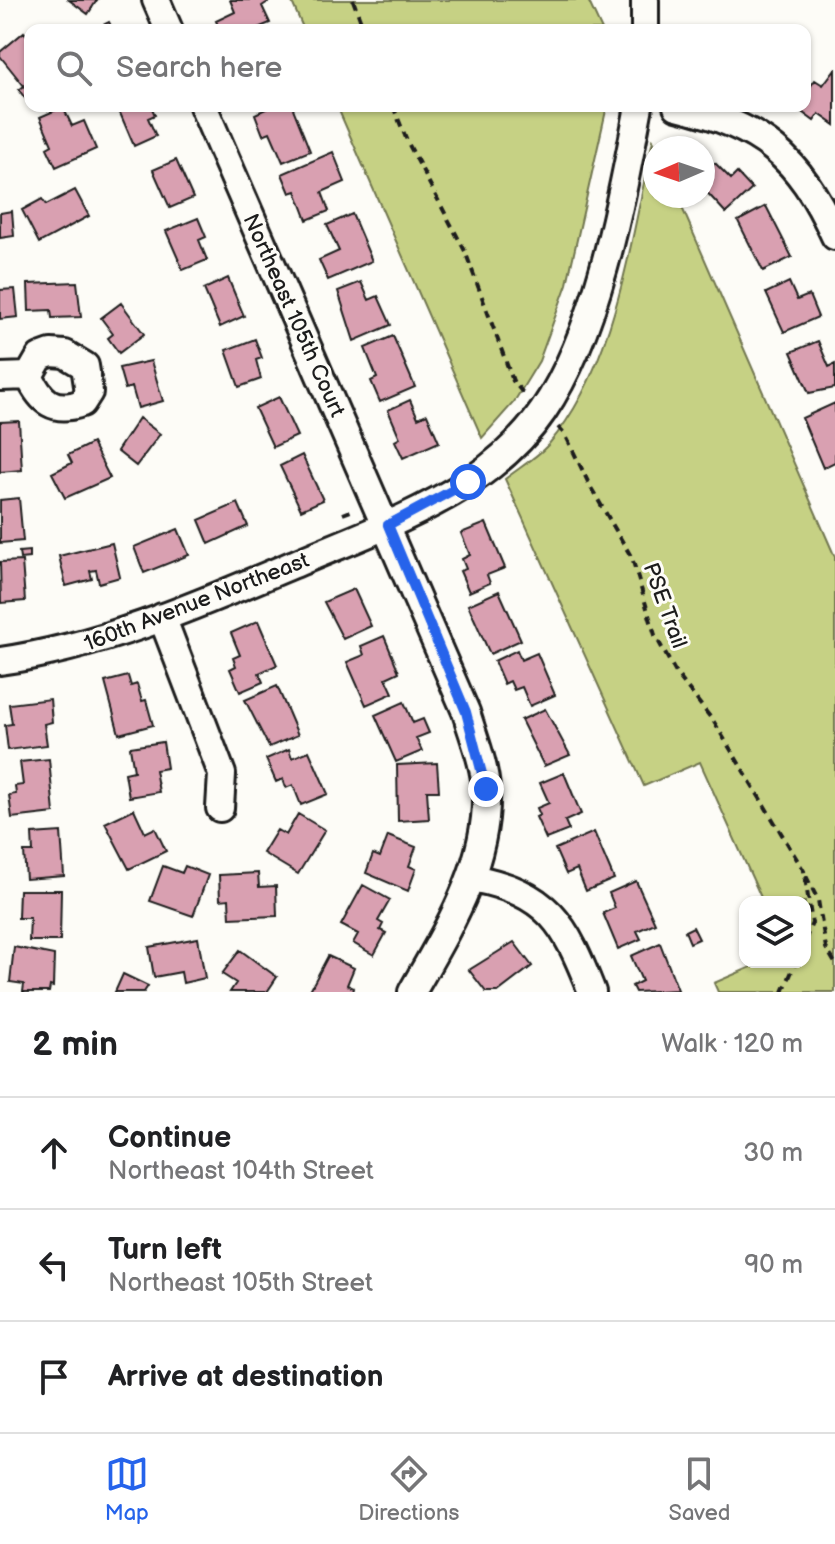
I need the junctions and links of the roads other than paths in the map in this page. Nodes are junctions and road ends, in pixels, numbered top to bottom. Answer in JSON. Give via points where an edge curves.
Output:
{"nodes":[{"id":1,"x":156,"y":0,"type":"edge"},
{"id":2,"x":645,"y":0,"type":"edge"},
{"id":3,"x":166,"y":24,"type":"edge"},
{"id":4,"x":645,"y":24,"type":"edge"},
{"id":5,"x":206,"y":112,"type":"edge"},
{"id":6,"x":638,"y":112,"type":"edge"},
{"id":7,"x":700,"y":112,"type":"edge"},
{"id":8,"x":826,"y":193,"type":"edge"},
{"id":9,"x":835,"y":236,"type":"edge"},
{"id":10,"x":29,"y":376,"type":"dead end"},
{"id":11,"x":0,"y":377,"type":"edge"},
{"id":12,"x":388,"y":525,"type":"junction"},
{"id":13,"x":162,"y":617,"type":"junction"},
{"id":14,"x":0,"y":661,"type":"edge"},
{"id":15,"x":220,"y":808,"type":"dead end"},
{"id":16,"x":472,"y":878,"type":"junction"},
{"id":17,"x":412,"y":992,"type":"edge"},
{"id":18,"x":592,"y":992,"type":"edge"}],
"edges":[{"from":1,"to":3,"type":"street"},
{"from":2,"to":4,"type":"street"},
{"from":5,"to":12,"type":"street","name":"Northeast 105th Court"},
{"from":6,"to":12,"type":"street","name":"160th Avenue Northeast","via":[[594,302],[569,366],[542,412],[510,450],[468,482]]},
{"from":7,"to":8,"type":"street","via":[[768,140]]},
{"from":8,"to":9,"type":"street"},
{"from":10,"to":11,"type":"street"},
{"from":12,"to":13,"type":"street","name":"160th Avenue Northeast"},
{"from":12,"to":16,"type":"street","name":"Northeast 105th Court","via":[[466,712],[486,789],[482,842]]},
{"from":13,"to":14,"type":"street","name":"160th Avenue Northeast","via":[[103,640]]},
{"from":13,"to":15,"type":"street","via":[[222,774]]},
{"from":16,"to":17,"type":"street","name":"Northeast 105th Court"},
{"from":16,"to":18,"type":"street","via":[[531,896],[556,918]]}]}
